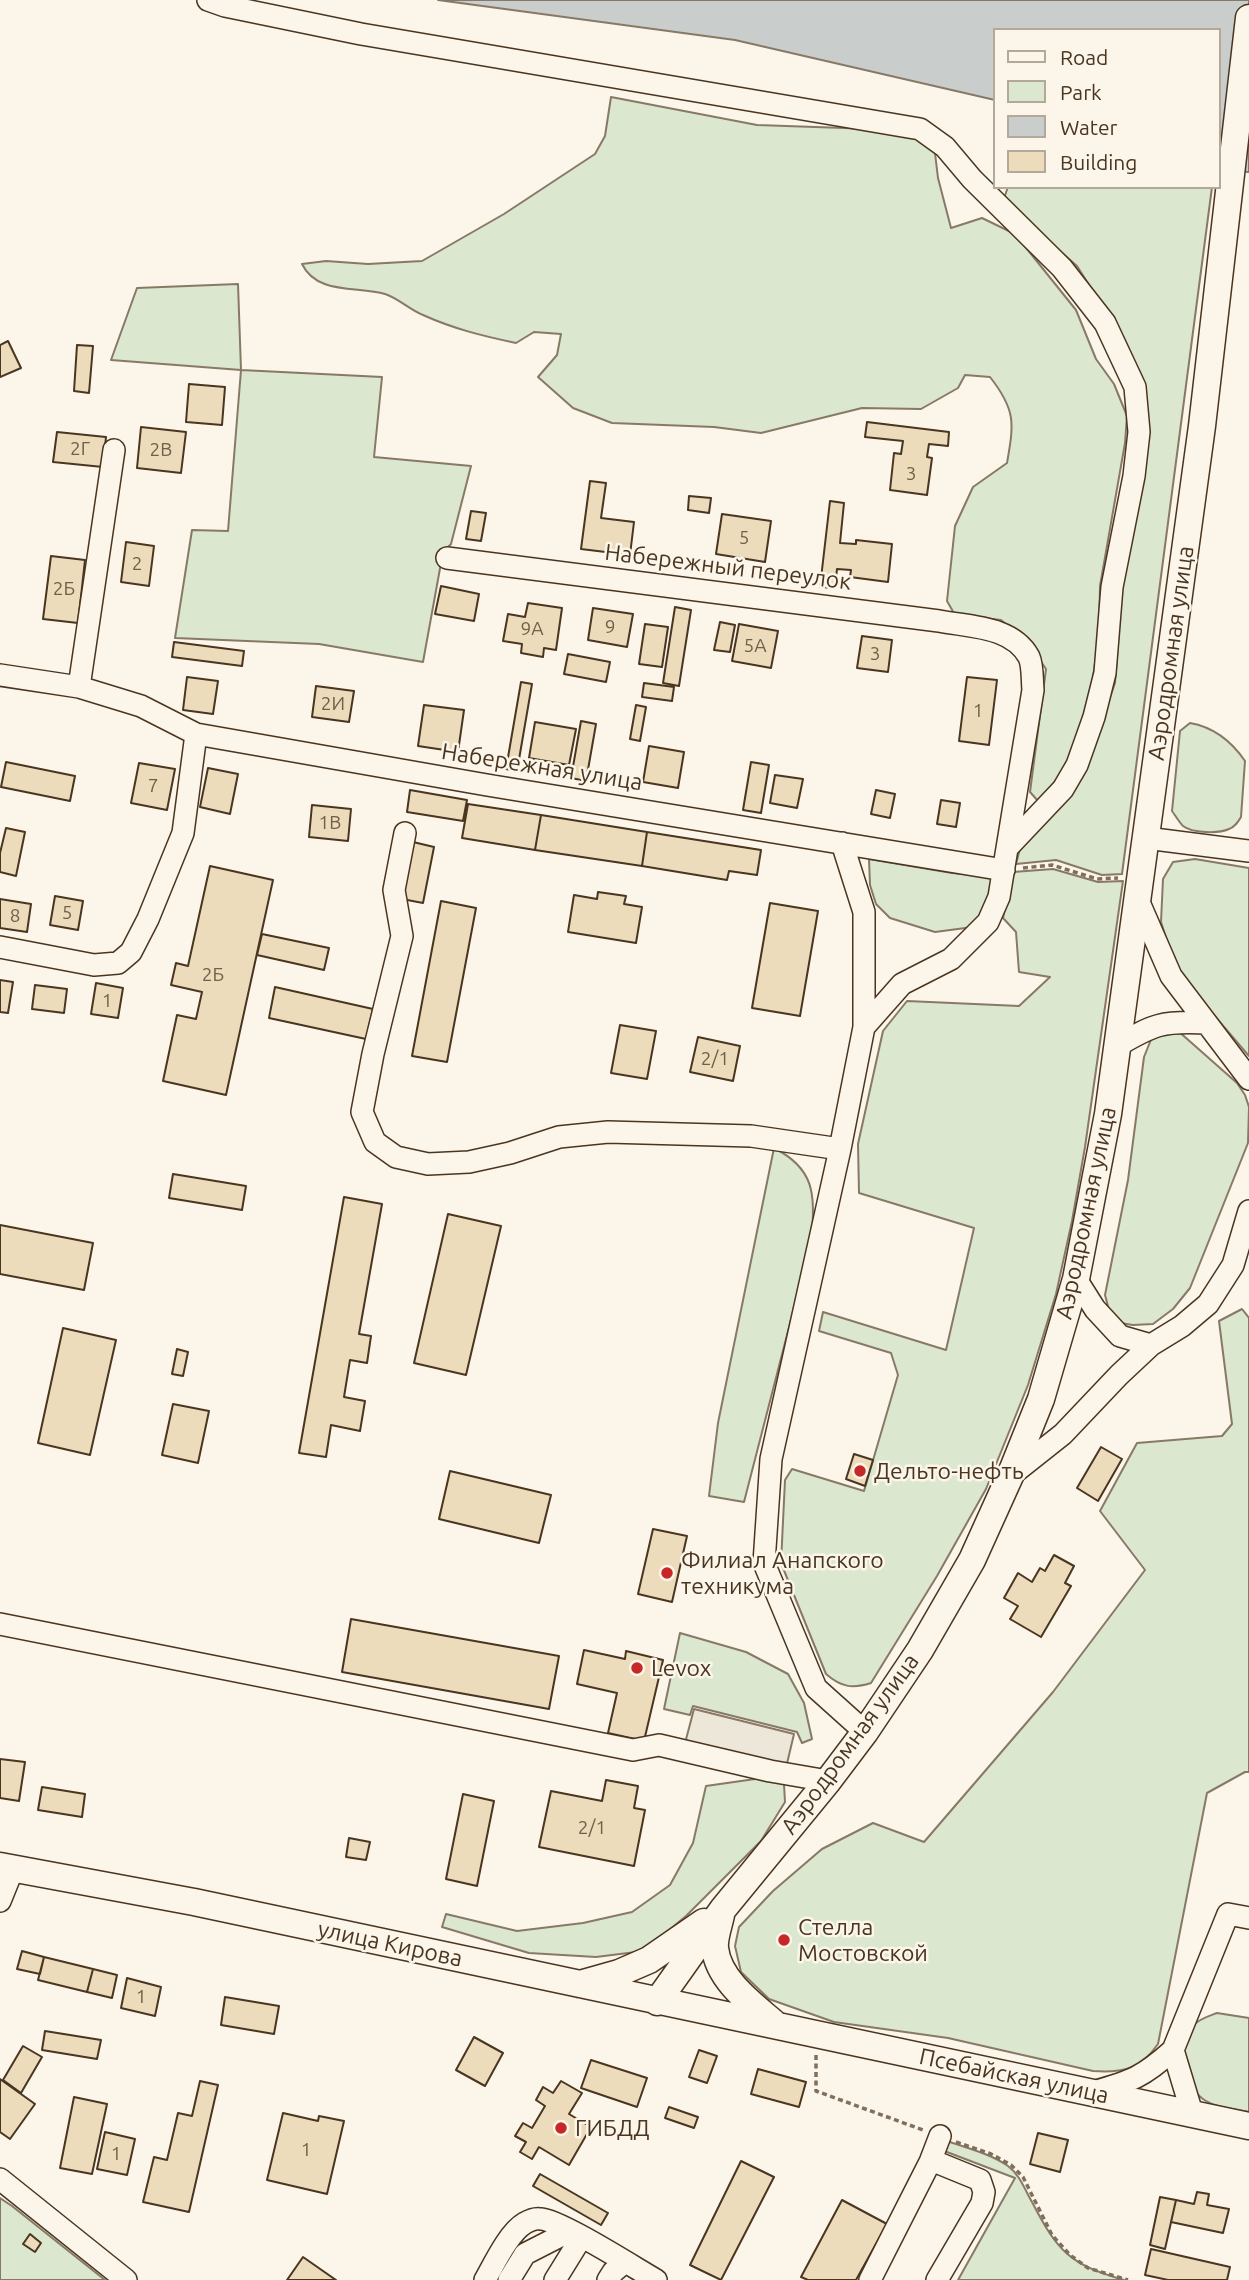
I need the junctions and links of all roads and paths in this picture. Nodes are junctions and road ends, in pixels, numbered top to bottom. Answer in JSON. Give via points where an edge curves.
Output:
{"nodes":[{"id":1,"x":208,"y":0,"type":"edge"},
{"id":2,"x":1249,"y":18,"type":"edge"},
{"id":3,"x":114,"y":450,"type":"dead end"},
{"id":4,"x":447,"y":558,"type":"dead end"},
{"id":5,"x":0,"y":675,"type":"edge"},
{"id":6,"x":79,"y":687,"type":"junction"},
{"id":7,"x":196,"y":734,"type":"junction"},
{"id":8,"x":405,"y":833,"type":"dead end"},
{"id":9,"x":1146,"y":838,"type":"junction"},
{"id":10,"x":842,"y":843,"type":"junction"},
{"id":11,"x":1009,"y":846,"type":"junction"},
{"id":12,"x":1249,"y":851,"type":"edge"},
{"id":13,"x":1004,"y":870,"type":"junction"},
{"id":14,"x":1139,"y":888,"type":"junction"},
{"id":15,"x":0,"y":947,"type":"edge"},
{"id":16,"x":1206,"y":1023,"type":"junction"},
{"id":17,"x":864,"y":1027,"type":"junction"},
{"id":18,"x":1118,"y":1046,"type":"junction"},
{"id":19,"x":1249,"y":1079,"type":"edge"},
{"id":20,"x":841,"y":1149,"type":"junction"},
{"id":21,"x":1249,"y":1211,"type":"edge"},
{"id":22,"x":1076,"y":1279,"type":"junction"},
{"id":23,"x":1151,"y":1345,"type":"junction"},
{"id":24,"x":1010,"y":1476,"type":"junction"},
{"id":25,"x":0,"y":1624,"type":"edge"},
{"id":26,"x":865,"y":1732,"type":"junction"},
{"id":27,"x":828,"y":1782,"type":"junction"},
{"id":28,"x":7,"y":1868,"type":"edge"},
{"id":29,"x":0,"y":1901,"type":"edge"},
{"id":30,"x":723,"y":1909,"type":"junction"},
{"id":31,"x":1249,"y":1918,"type":"edge"},
{"id":32,"x":578,"y":1985,"type":"junction"},
{"id":33,"x":657,"y":2002,"type":"junction"},
{"id":34,"x":779,"y":2027,"type":"junction"},
{"id":35,"x":1173,"y":2050,"type":"junction"},
{"id":36,"x":1092,"y":2092,"type":"junction"},
{"id":37,"x":1192,"y":2113,"type":"junction"},
{"id":38,"x":1249,"y":2126,"type":"edge"},
{"id":39,"x":940,"y":2136,"type":"dead end"},
{"id":40,"x":931,"y":2160,"type":"junction"},
{"id":41,"x":0,"y":2179,"type":"edge"},
{"id":42,"x":576,"y":2234,"type":"junction"},
{"id":43,"x":625,"y":2262,"type":"junction"},
{"id":44,"x":126,"y":2280,"type":"edge"},
{"id":45,"x":485,"y":2280,"type":"edge"},
{"id":46,"x":509,"y":2280,"type":"edge"},
{"id":47,"x":555,"y":2280,"type":"edge"},
{"id":48,"x":608,"y":2280,"type":"edge"},
{"id":49,"x":656,"y":2280,"type":"edge"},
{"id":50,"x":870,"y":2280,"type":"edge"},
{"id":51,"x":937,"y":2280,"type":"edge"}],
"edges":[{"from":1,"to":11,"type":"street","via":[[361,34],[920,130],[945,147],[1062,268],[1105,323],[1135,387],[1139,432],[1112,587],[1105,673],[1094,717],[1063,789]]},
{"from":2,"to":9,"type":"main road","name":"Аэродромная улица","via":[[1202,426]]},
{"from":3,"to":6,"type":"street"},
{"from":4,"to":11,"type":"street","name":"Набережный переулок","via":[[1002,632],[1030,659],[1034,690]]},
{"from":5,"to":6,"type":"street","name":"Набережная улица"},
{"from":6,"to":7,"type":"street","name":"Набережная улица","via":[[141,706]]},
{"from":7,"to":10,"type":"street","name":"Набережная улица"},
{"from":7,"to":15,"type":"street","via":[[183,833],[131,952],[118,963],[94,965]]},
{"from":8,"to":20,"type":"street","via":[[394,890],[402,936],[362,1112],[375,1142],[396,1157],[428,1164],[469,1162],[559,1138],[608,1132],[751,1136]]},
{"from":9,"to":12,"type":"street"},
{"from":9,"to":14,"type":"main road","name":"Аэродромная улица"},
{"from":10,"to":13,"type":"street","name":"Набережная улица"},
{"from":10,"to":17,"type":"street","via":[[864,912]]},
{"from":11,"to":13,"type":"street"},
{"from":13,"to":14,"type":"path","via":[[1052,865]]},
{"from":13,"to":17,"type":"street","via":[[988,922],[951,959],[902,984]]},
{"from":14,"to":16,"type":"street","via":[[1171,976]]},
{"from":14,"to":18,"type":"main road","name":"Аэродромная улица"},
{"from":16,"to":18,"type":"street","via":[[1174,1021],[1148,1027]]},
{"from":16,"to":19,"type":"street"},
{"from":17,"to":20,"type":"street"},
{"from":18,"to":22,"type":"main road","name":"Аэродромная улица"},
{"from":20,"to":26,"type":"street","via":[[771,1459],[764,1563],[816,1688]]},
{"from":21,"to":23,"type":"street","via":[[1233,1265],[1208,1304]]},
{"from":22,"to":23,"type":"street","via":[[1095,1310],[1120,1336]]},
{"from":22,"to":24,"type":"main road","name":"Аэродромная улица","via":[[1041,1399]]},
{"from":23,"to":24,"type":"street","via":[[1063,1434]]},
{"from":24,"to":26,"type":"main road","name":"Аэродромная улица","via":[[972,1560]]},
{"from":25,"to":27,"type":"street","via":[[633,1750],[659,1745]]},
{"from":26,"to":27,"type":"main road","name":"Аэродромная улица"},
{"from":27,"to":30,"type":"main road","name":"Аэродромная улица"},
{"from":28,"to":29,"type":"street"},
{"from":28,"to":32,"type":"main road","name":"улица Кирова","via":[[194,1902]]},
{"from":30,"to":32,"type":"main road","name":"Аэродромная улица","via":[[649,1960]]},
{"from":30,"to":33,"type":"main road","name":"Аэродромная улица"},
{"from":30,"to":34,"type":"main road","name":"Аэродромная улица","via":[[715,1947],[726,1977]]},
{"from":31,"to":35,"type":"street","via":[[1228,1914]]},
{"from":32,"to":33,"type":"main road","name":"улица Кирова"},
{"from":33,"to":34,"type":"main road","name":"улица Кирова"},
{"from":34,"to":36,"type":"main road","name":"Псебайская улица"},
{"from":35,"to":36,"type":"street","via":[[1134,2080]]},
{"from":35,"to":37,"type":"street"},
{"from":36,"to":37,"type":"main road","name":"Псебайская улица"},
{"from":37,"to":38,"type":"main road","name":"Псебайская улица"},
{"from":39,"to":40,"type":"street"},
{"from":40,"to":50,"type":"street"},
{"from":40,"to":51,"type":"street","via":[[980,2180],[985,2192]]},
{"from":41,"to":44,"type":"street"},
{"from":42,"to":43,"type":"street"},
{"from":42,"to":45,"type":"street","via":[[543,2218],[523,2224]]},
{"from":42,"to":46,"type":"street","via":[[525,2254]]},
{"from":42,"to":47,"type":"street"},
{"from":43,"to":48,"type":"street"},
{"from":43,"to":49,"type":"street"}]}
